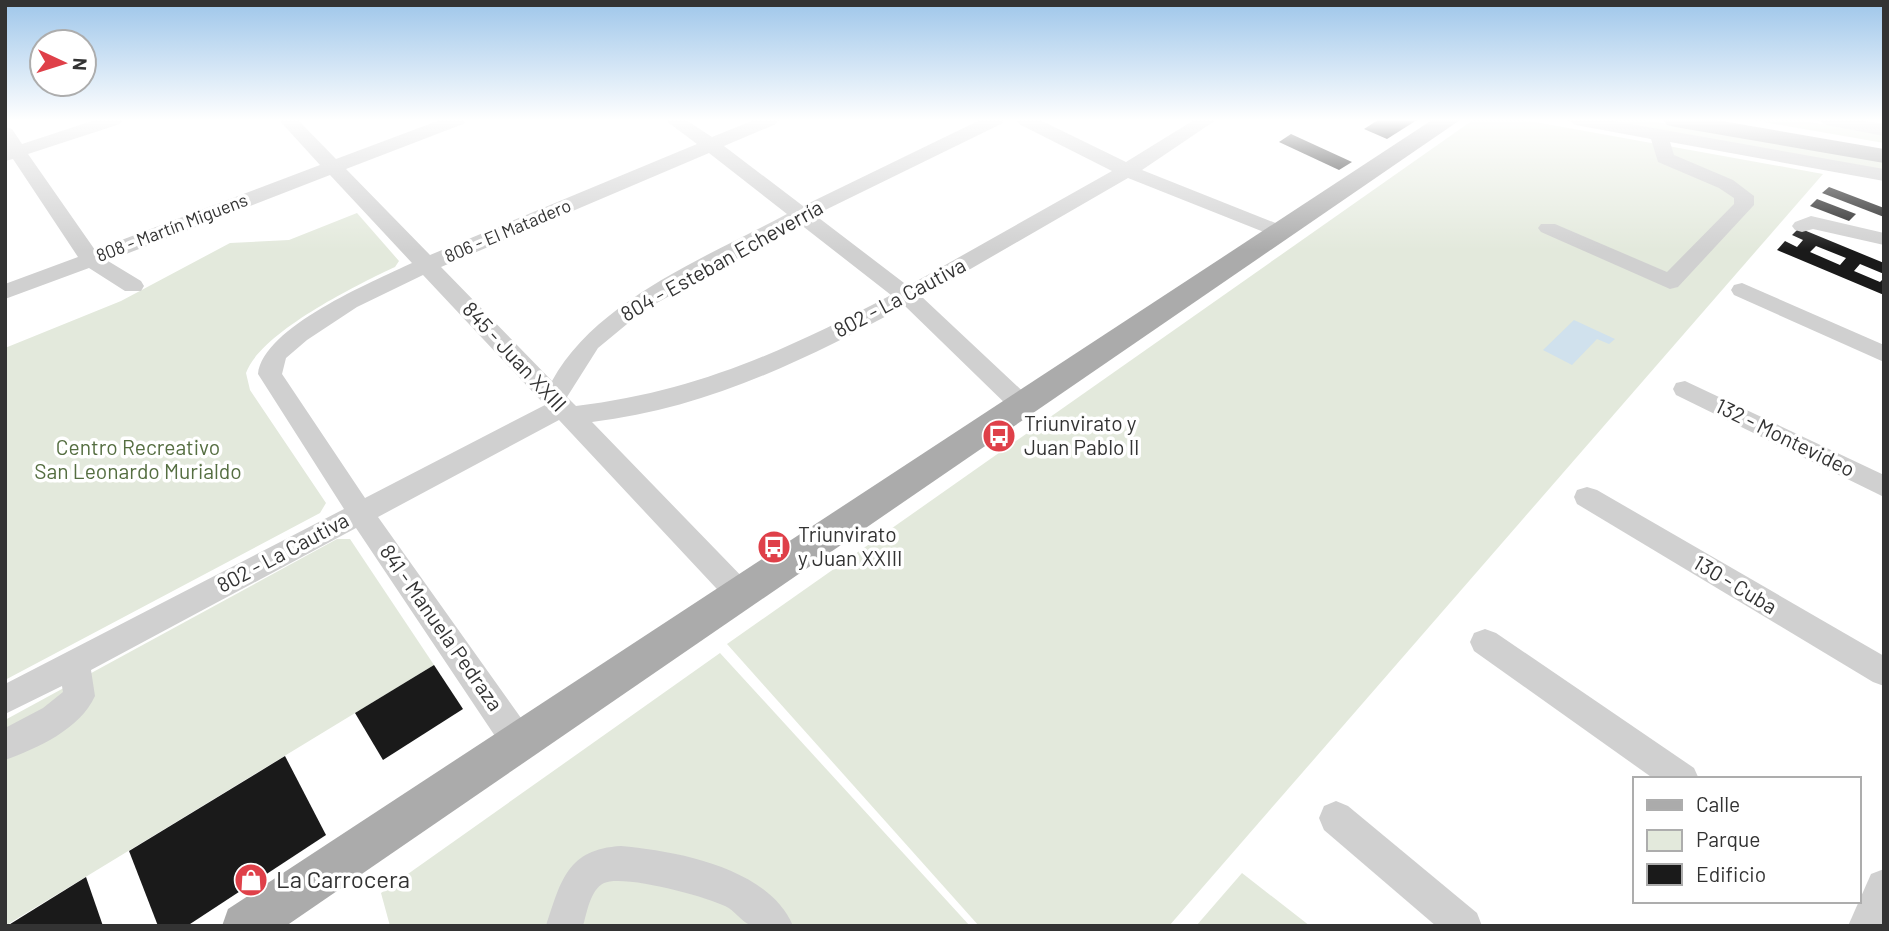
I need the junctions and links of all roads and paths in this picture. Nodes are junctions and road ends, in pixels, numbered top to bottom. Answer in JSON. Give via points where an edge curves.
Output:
{"nodes":[{"id":1,"x":19,"y":163,"type":"edge"},
{"id":2,"x":329,"y":163,"type":"edge"},
{"id":3,"x":345,"y":163,"type":"edge"},
{"id":4,"x":667,"y":163,"type":"edge"},
{"id":5,"x":735,"y":163,"type":"edge"},
{"id":6,"x":906,"y":163,"type":"edge"},
{"id":7,"x":1111,"y":163,"type":"edge"},
{"id":8,"x":1141,"y":163,"type":"edge"},
{"id":9,"x":1383,"y":163,"type":"edge"},
{"id":10,"x":1674,"y":163,"type":"edge"},
{"id":11,"x":1832,"y":163,"type":"edge"},
{"id":12,"x":333,"y":168,"type":"junction"},
{"id":13,"x":1128,"y":172,"type":"junction"},
{"id":14,"x":1884,"y":175,"type":"edge"},
{"id":15,"x":1866,"y":212,"type":"dead end"},
{"id":16,"x":802,"y":214,"type":"junction"},
{"id":17,"x":1802,"y":226,"type":"dead end"},
{"id":18,"x":1548,"y":228,"type":"dead end"},
{"id":19,"x":1281,"y":232,"type":"junction"},
{"id":20,"x":1857,"y":233,"type":"junction"},
{"id":21,"x":1884,"y":239,"type":"edge"},
{"id":22,"x":90,"y":260,"type":"junction"},
{"id":23,"x":428,"y":264,"type":"junction"},
{"id":24,"x":133,"y":286,"type":"dead end"},
{"id":25,"x":1742,"y":290,"type":"dead end"},
{"id":26,"x":5,"y":292,"type":"edge"},
{"id":27,"x":907,"y":296,"type":"junction"},
{"id":28,"x":1884,"y":354,"type":"edge"},
{"id":29,"x":270,"y":374,"type":"joint"},
{"id":30,"x":1685,"y":389,"type":"dead end"},
{"id":31,"x":1023,"y":406,"type":"junction"},
{"id":32,"x":562,"y":408,"type":"junction"},
{"id":33,"x":1884,"y":487,"type":"edge"},
{"id":34,"x":1587,"y":497,"type":"dead end"},
{"id":35,"x":360,"y":512,"type":"junction"},
{"id":36,"x":740,"y":594,"type":"junction"},
{"id":37,"x":1485,"y":642,"type":"dead end"},
{"id":38,"x":75,"y":663,"type":"junction"},
{"id":39,"x":1884,"y":672,"type":"edge"},
{"id":40,"x":5,"y":700,"type":"edge"},
{"id":41,"x":519,"y":743,"type":"junction"},
{"id":42,"x":5,"y":745,"type":"edge"},
{"id":43,"x":1679,"y":777,"type":"edge"},
{"id":44,"x":1336,"y":818,"type":"dead end"},
{"id":45,"x":245,"y":926,"type":"edge"},
{"id":46,"x":564,"y":926,"type":"edge"},
{"id":47,"x":775,"y":926,"type":"edge"},
{"id":48,"x":1464,"y":926,"type":"edge"}],
"edges":[{"from":1,"to":22,"type":"street"},
{"from":2,"to":12,"type":"street","name":"845 - Juan XXIII"},
{"from":3,"to":12,"type":"street","name":"808 - Martín Miguens"},
{"from":4,"to":23,"type":"street","name":"806 - El Matadero"},
{"from":5,"to":16,"type":"street"},
{"from":6,"to":16,"type":"street","name":"804 - Esteban Echeverría"},
{"from":7,"to":13,"type":"street"},
{"from":8,"to":13,"type":"street","name":"802 - La Cautiva"},
{"from":9,"to":19,"type":"main road"},
{"from":10,"to":18,"type":"street","via":[[1735,188],[1744,196],[1744,205],[1670,282]]},
{"from":11,"to":14,"type":"street"},
{"from":12,"to":22,"type":"street","name":"808 - Martín Miguens"},
{"from":12,"to":23,"type":"street","name":"845 - Juan XXIII"},
{"from":13,"to":19,"type":"street"},
{"from":13,"to":27,"type":"street","name":"802 - La Cautiva"},
{"from":15,"to":20,"type":"street","via":[[1856,221]]},
{"from":16,"to":27,"type":"street"},
{"from":16,"to":32,"type":"street","name":"804 - Esteban Echeverría","via":[[619,318],[580,355]]},
{"from":17,"to":20,"type":"street","via":[[1811,222]]},
{"from":19,"to":31,"type":"main road"},
{"from":20,"to":21,"type":"street"},
{"from":22,"to":24,"type":"street"},
{"from":22,"to":26,"type":"street","name":"808 - Martín Miguens"},
{"from":23,"to":29,"type":"street","name":"806 - El Matadero","via":[[349,302],[307,329],[277,353]]},
{"from":23,"to":32,"type":"street","name":"845 - Juan XXIII"},
{"from":25,"to":28,"type":"street"},
{"from":27,"to":31,"type":"street"},
{"from":27,"to":32,"type":"street","name":"802 - La Cautiva","via":[[712,387],[649,406]]},
{"from":29,"to":35,"type":"street","name":"841 - Manuela Pedraza"},
{"from":30,"to":33,"type":"street","name":"132 - Montevideo"},
{"from":31,"to":36,"type":"main road"},
{"from":32,"to":35,"type":"street","name":"802 - La Cautiva"},
{"from":32,"to":36,"type":"street","name":"845 - Juan XXIII"},
{"from":34,"to":39,"type":"street","name":"130 - Cuba"},
{"from":35,"to":38,"type":"street","name":"802 - La Cautiva"},
{"from":35,"to":41,"type":"street","name":"841 - Manuela Pedraza"},
{"from":36,"to":41,"type":"main road"},
{"from":37,"to":43,"type":"street"},
{"from":38,"to":40,"type":"street","name":"802 - La Cautiva"},
{"from":38,"to":42,"type":"street","via":[[79,696],[71,706]]},
{"from":41,"to":45,"type":"main road"},
{"from":44,"to":48,"type":"street"},
{"from":46,"to":47,"type":"street","via":[[580,882],[607,863],[645,866],[733,890],[757,905]]}]}
